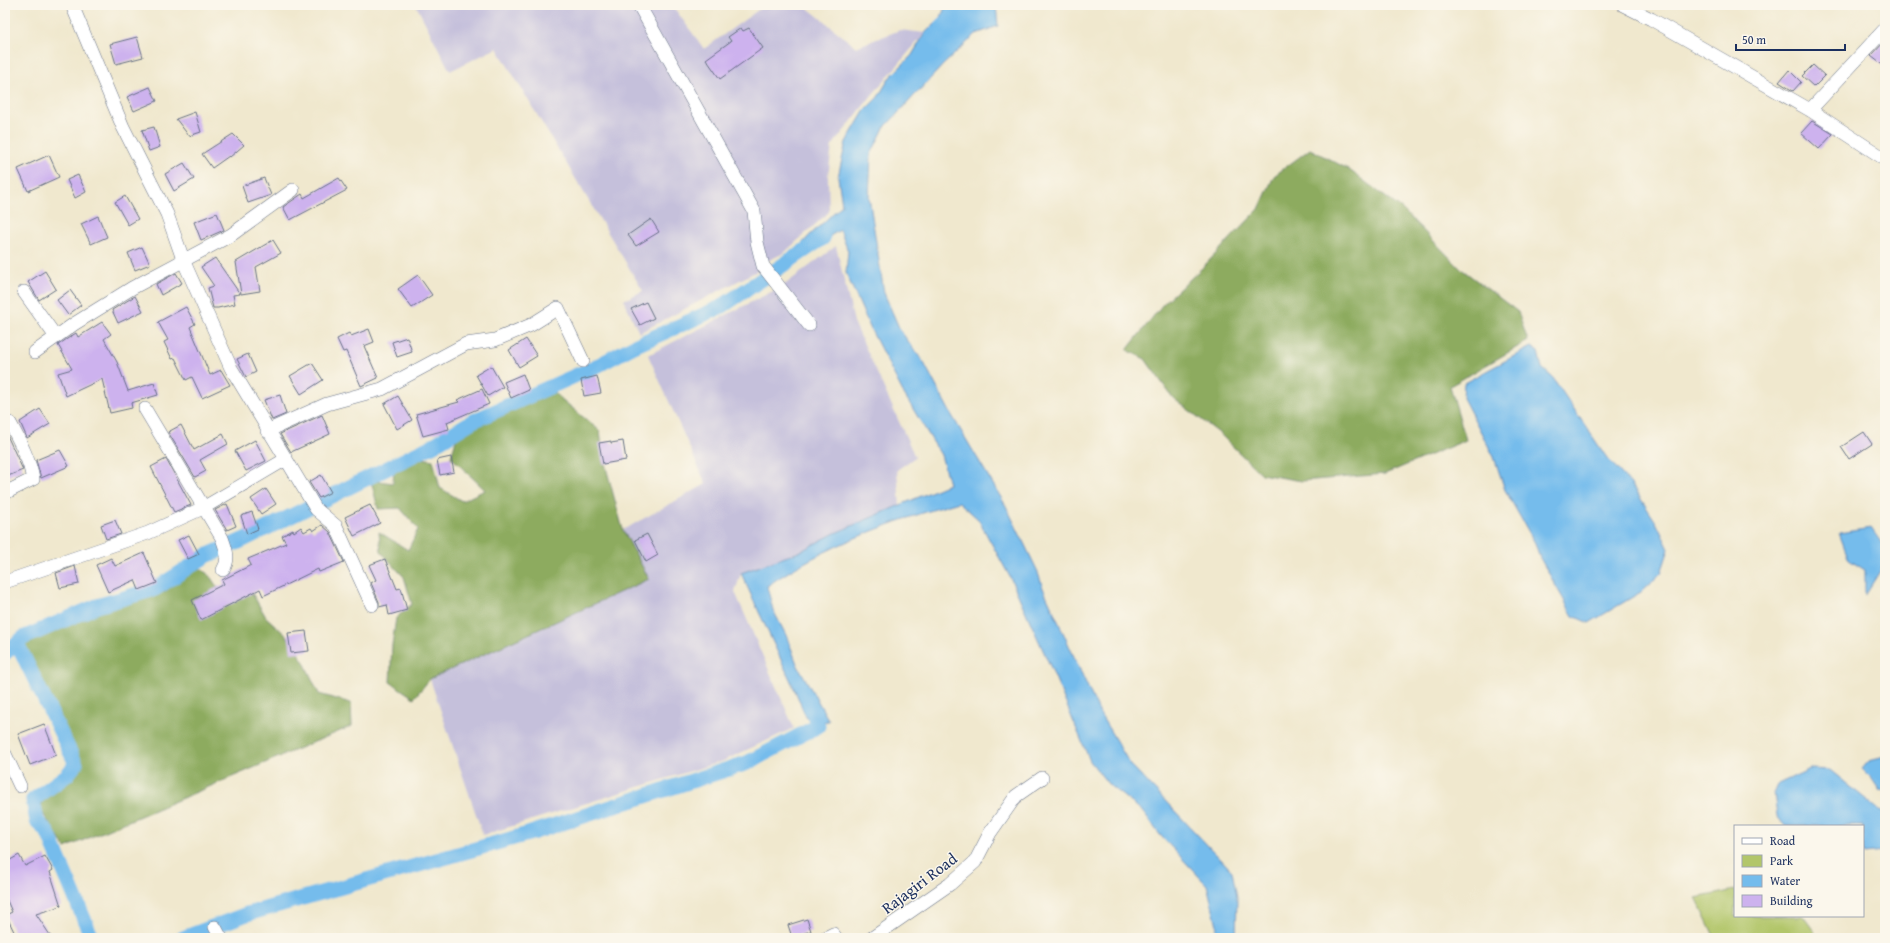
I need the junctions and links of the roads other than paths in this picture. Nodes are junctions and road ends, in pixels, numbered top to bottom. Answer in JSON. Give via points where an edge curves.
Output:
{"nodes":[{"id":1,"x":72,"y":5,"type":"edge"},
{"id":2,"x":639,"y":5,"type":"edge"},
{"id":3,"x":1623,"y":5,"type":"edge"},
{"id":4,"x":1885,"y":29,"type":"edge"},
{"id":5,"x":1810,"y":110,"type":"junction"},
{"id":6,"x":1885,"y":159,"type":"edge"},
{"id":7,"x":293,"y":190,"type":"dead end"},
{"id":8,"x":184,"y":262,"type":"junction"},
{"id":9,"x":24,"y":292,"type":"dead end"},
{"id":10,"x":809,"y":325,"type":"dead end"},
{"id":11,"x":56,"y":337,"type":"junction"},
{"id":12,"x":35,"y":352,"type":"dead end"},
{"id":13,"x":583,"y":362,"type":"dead end"},
{"id":14,"x":145,"y":409,"type":"dead end"},
{"id":15,"x":10,"y":423,"type":"dead end"},
{"id":16,"x":267,"y":431,"type":"junction"},
{"id":17,"x":286,"y":459,"type":"junction"},
{"id":18,"x":5,"y":493,"type":"edge"},
{"id":19,"x":203,"y":508,"type":"junction"},
{"id":20,"x":223,"y":570,"type":"dead end"},
{"id":21,"x":5,"y":582,"type":"edge"},
{"id":22,"x":372,"y":605,"type":"dead end"},
{"id":23,"x":5,"y":754,"type":"edge"},
{"id":24,"x":1042,"y":778,"type":"dead end"},
{"id":25,"x":20,"y":786,"type":"dead end"},
{"id":26,"x":825,"y":938,"type":"edge"},
{"id":27,"x":836,"y":938,"type":"edge"},
{"id":28,"x":872,"y":938,"type":"edge"}],
"edges":[{"from":1,"to":8,"type":"street","via":[[123,127],[167,214]]},
{"from":2,"to":10,"type":"street","via":[[754,211],[757,242],[763,266]]},
{"from":3,"to":5,"type":"street"},
{"from":4,"to":5,"type":"street"},
{"from":5,"to":6,"type":"street"},
{"from":7,"to":8,"type":"street","via":[[231,235]]},
{"from":8,"to":11,"type":"street","via":[[132,288]]},
{"from":8,"to":16,"type":"street","via":[[231,368]]},
{"from":9,"to":11,"type":"street"},
{"from":11,"to":12,"type":"street"},
{"from":13,"to":16,"type":"street","via":[[558,308],[531,325],[495,340],[466,344],[382,389],[327,404]]},
{"from":14,"to":19,"type":"street"},
{"from":15,"to":18,"type":"street","via":[[24,448],[33,480]]},
{"from":16,"to":17,"type":"street"},
{"from":17,"to":19,"type":"street"},
{"from":17,"to":22,"type":"street","via":[[313,504],[336,526]]},
{"from":19,"to":20,"type":"street","via":[[222,538],[227,554],[227,564]]},
{"from":19,"to":21,"type":"street","via":[[148,533]]},
{"from":23,"to":25,"type":"street"},
{"from":24,"to":28,"type":"street","name":"Rajagiri Road","via":[[1016,796],[990,833],[975,862],[950,884]]},
{"from":26,"to":27,"type":"street","via":[[833,934]]}]}
